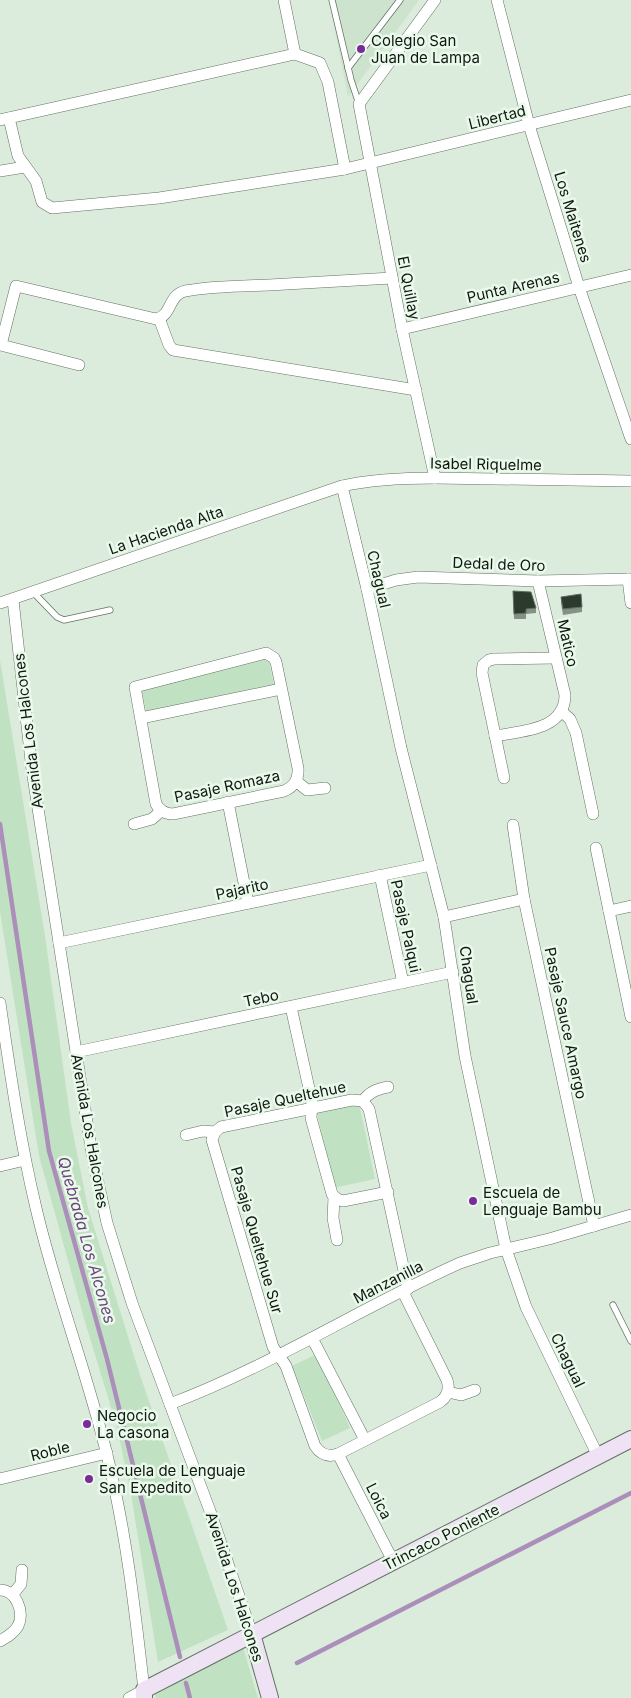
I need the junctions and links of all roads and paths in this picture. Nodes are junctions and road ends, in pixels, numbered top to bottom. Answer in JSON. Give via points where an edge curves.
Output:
{"nodes":[{"id":1,"x":284,"y":0,"type":"edge"},
{"id":2,"x":332,"y":0,"type":"edge"},
{"id":3,"x":400,"y":0,"type":"edge"},
{"id":4,"x":435,"y":0,"type":"edge"},
{"id":5,"x":497,"y":0,"type":"edge"},
{"id":6,"x":295,"y":54,"type":"junction"},
{"id":7,"x":348,"y":68,"type":"junction"},
{"id":8,"x":631,"y":100,"type":"edge"},
{"id":9,"x":359,"y":104,"type":"junction"},
{"id":10,"x":4,"y":119,"type":"edge"},
{"id":11,"x":528,"y":124,"type":"junction"},
{"id":12,"x":370,"y":163,"type":"junction"},
{"id":13,"x":25,"y":167,"type":"junction"},
{"id":14,"x":345,"y":168,"type":"junction"},
{"id":15,"x":0,"y":171,"type":"edge"},
{"id":16,"x":631,"y":275,"type":"edge"},
{"id":17,"x":392,"y":278,"type":"junction"},
{"id":18,"x":579,"y":287,"type":"junction"},
{"id":19,"x":159,"y":318,"type":"junction"},
{"id":20,"x":402,"y":329,"type":"junction"},
{"id":21,"x":1,"y":344,"type":"edge"},
{"id":22,"x":79,"y":365,"type":"dead end"},
{"id":23,"x":416,"y":390,"type":"junction"},
{"id":24,"x":631,"y":439,"type":"edge"},
{"id":25,"x":435,"y":478,"type":"junction"},
{"id":26,"x":631,"y":481,"type":"edge"},
{"id":27,"x":342,"y":486,"type":"junction"},
{"id":28,"x":629,"y":579,"type":"edge"},
{"id":29,"x":538,"y":581,"type":"junction"},
{"id":30,"x":367,"y":589,"type":"junction"},
{"id":31,"x":33,"y":592,"type":"junction"},
{"id":32,"x":13,"y":600,"type":"junction"},
{"id":33,"x":0,"y":603,"type":"edge"},
{"id":34,"x":631,"y":603,"type":"edge"},
{"id":35,"x":110,"y":610,"type":"dead end"},
{"id":36,"x":556,"y":658,"type":"junction"},
{"id":37,"x":281,"y":689,"type":"junction"},
{"id":38,"x":561,"y":710,"type":"junction"},
{"id":39,"x":141,"y":718,"type":"junction"},
{"id":40,"x":495,"y":736,"type":"junction"},
{"id":41,"x":504,"y":778,"type":"dead end"},
{"id":42,"x":296,"y":781,"type":"junction"},
{"id":43,"x":325,"y":788,"type":"dead end"},
{"id":44,"x":228,"y":802,"type":"junction"},
{"id":45,"x":161,"y":810,"type":"junction"},
{"id":46,"x":593,"y":814,"type":"dead end"},
{"id":47,"x":134,"y":824,"type":"dead end"},
{"id":48,"x":513,"y":825,"type":"dead end"},
{"id":49,"x":596,"y":848,"type":"dead end"},
{"id":50,"x":431,"y":865,"type":"junction"},
{"id":51,"x":380,"y":875,"type":"junction"},
{"id":52,"x":524,"y":899,"type":"junction"},
{"id":53,"x":248,"y":903,"type":"junction"},
{"id":54,"x":631,"y":906,"type":"edge"},
{"id":55,"x":609,"y":911,"type":"junction"},
{"id":56,"x":444,"y":917,"type":"junction"},
{"id":57,"x":59,"y":943,"type":"junction"},
{"id":58,"x":453,"y":972,"type":"junction"},
{"id":59,"x":403,"y":983,"type":"junction"},
{"id":60,"x":0,"y":1003,"type":"edge"},
{"id":61,"x":291,"y":1007,"type":"junction"},
{"id":62,"x":631,"y":1017,"type":"edge"},
{"id":63,"x":76,"y":1052,"type":"junction"},
{"id":64,"x":4,"y":1053,"type":"edge"},
{"id":65,"x":388,"y":1087,"type":"dead end"},
{"id":66,"x":363,"y":1101,"type":"junction"},
{"id":67,"x":312,"y":1109,"type":"junction"},
{"id":68,"x":215,"y":1132,"type":"junction"},
{"id":69,"x":186,"y":1135,"type":"dead end"},
{"id":70,"x":25,"y":1160,"type":"junction"},
{"id":71,"x":0,"y":1166,"type":"edge"},
{"id":72,"x":388,"y":1192,"type":"junction"},
{"id":73,"x":334,"y":1197,"type":"junction"},
{"id":74,"x":631,"y":1215,"type":"edge"},
{"id":75,"x":594,"y":1226,"type":"junction"},
{"id":76,"x":338,"y":1240,"type":"dead end"},
{"id":77,"x":506,"y":1249,"type":"junction"},
{"id":78,"x":406,"y":1290,"type":"junction"},
{"id":79,"x":612,"y":1305,"type":"dead end"},
{"id":80,"x":312,"y":1338,"type":"junction"},
{"id":81,"x":631,"y":1341,"type":"edge"},
{"id":82,"x":278,"y":1355,"type":"junction"},
{"id":83,"x":475,"y":1390,"type":"dead end"},
{"id":84,"x":448,"y":1392,"type":"junction"},
{"id":85,"x":170,"y":1404,"type":"junction"},
{"id":86,"x":631,"y":1439,"type":"edge"},
{"id":87,"x":365,"y":1440,"type":"junction"},
{"id":88,"x":107,"y":1453,"type":"junction"},
{"id":89,"x":338,"y":1454,"type":"junction"},
{"id":90,"x":598,"y":1456,"type":"junction"},
{"id":91,"x":0,"y":1479,"type":"edge"},
{"id":92,"x":393,"y":1562,"type":"junction"},
{"id":93,"x":22,"y":1570,"type":"dead end"},
{"id":94,"x":0,"y":1590,"type":"edge"},
{"id":95,"x":13,"y":1594,"type":"junction"},
{"id":96,"x":252,"y":1634,"type":"junction"},
{"id":97,"x":0,"y":1641,"type":"edge"},
{"id":98,"x":144,"y":1694,"type":"edge"},
{"id":99,"x":129,"y":1698,"type":"edge"},
{"id":100,"x":270,"y":1698,"type":"edge"}],
"edges":[{"from":1,"to":6,"type":"street"},
{"from":2,"to":7,"type":"lane"},
{"from":3,"to":7,"type":"lane"},
{"from":4,"to":9,"type":"street"},
{"from":5,"to":11,"type":"street","name":"Los Maitenes"},
{"from":6,"to":10,"type":"street"},
{"from":6,"to":14,"type":"street","via":[[320,62],[325,72]]},
{"from":7,"to":9,"type":"lane"},
{"from":8,"to":11,"type":"street","name":"Libertad"},
{"from":9,"to":12,"type":"street","name":"El Quillay"},
{"from":10,"to":13,"type":"street","name":"Libertad"},
{"from":11,"to":12,"type":"street","name":"Libertad"},
{"from":11,"to":18,"type":"street","name":"Los Maitenes"},
{"from":12,"to":14,"type":"street","name":"Libertad"},
{"from":12,"to":17,"type":"street","name":"El Quillay"},
{"from":13,"to":14,"type":"street","name":"Libertad","via":[[34,176],[42,202],[52,208],[167,197]]},
{"from":13,"to":15,"type":"street"},
{"from":16,"to":18,"type":"street","name":"Punta Arenas"},
{"from":17,"to":19,"type":"street","via":[[186,291],[175,296],[166,313]]},
{"from":17,"to":20,"type":"street","name":"El Quillay"},
{"from":18,"to":20,"type":"street","name":"Punta Arenas"},
{"from":18,"to":24,"type":"street","name":"Los Maitenes"},
{"from":19,"to":21,"type":"street","via":[[16,286]]},
{"from":19,"to":23,"type":"street","via":[[173,350]]},
{"from":20,"to":23,"type":"street","name":"El Quillay"},
{"from":21,"to":22,"type":"street"},
{"from":23,"to":25,"type":"street","name":"El Quillay"},
{"from":25,"to":26,"type":"street","name":"Isabel Riquelme"},
{"from":25,"to":27,"type":"street","name":"Isabel Riquelme","via":[[378,480]]},
{"from":27,"to":30,"type":"street","name":"Chagual"},
{"from":27,"to":31,"type":"street","name":"La Hacienda Alta"},
{"from":28,"to":29,"type":"street","name":"Dedal de Oro"},
{"from":28,"to":34,"type":"street"},
{"from":29,"to":30,"type":"street","name":"Dedal de Oro","via":[[418,577]]},
{"from":29,"to":36,"type":"street","name":"Matico"},
{"from":30,"to":50,"type":"street","name":"Chagual","via":[[399,739]]},
{"from":31,"to":32,"type":"street","name":"La Hacienda Alta"},
{"from":31,"to":35,"type":"lane","via":[[58,618],[64,620]]},
{"from":32,"to":33,"type":"street","name":"La Hacienda Alta"},
{"from":32,"to":57,"type":"street","name":"Avenida Los Halcones","via":[[32,770]]},
{"from":36,"to":38,"type":"street","name":"Matico","via":[[565,695]]},
{"from":36,"to":40,"type":"street","via":[[485,662],[482,673]]},
{"from":37,"to":39,"type":"street"},
{"from":37,"to":39,"type":"street","via":[[276,662],[270,655],[261,654],[135,686]]},
{"from":37,"to":42,"type":"street","via":[[298,768]]},
{"from":38,"to":40,"type":"street","via":[[554,720],[541,727]]},
{"from":38,"to":46,"type":"street","via":[[570,719],[576,733]]},
{"from":39,"to":45,"type":"street","via":[[156,804]]},
{"from":40,"to":41,"type":"street"},
{"from":42,"to":43,"type":"street","name":"Pasaje Romaza","via":[[307,790]]},
{"from":42,"to":44,"type":"street","name":"Pasaje Romaza","via":[[289,789]]},
{"from":44,"to":45,"type":"street","name":"Pasaje Romaza","via":[[173,814]]},
{"from":44,"to":53,"type":"street"},
{"from":45,"to":47,"type":"street","name":"Pasaje Romaza","via":[[152,819]]},
{"from":48,"to":52,"type":"street","name":"Pasaje Sauce Amargo"},
{"from":49,"to":55,"type":"street"},
{"from":50,"to":51,"type":"street","name":"Pajarito"},
{"from":50,"to":56,"type":"street","name":"Chagual"},
{"from":51,"to":53,"type":"street","name":"Pajarito"},
{"from":51,"to":59,"type":"street","name":"Pasaje Palqui"},
{"from":52,"to":56,"type":"street"},
{"from":52,"to":75,"type":"street","name":"Pasaje Sauce Amargo"},
{"from":53,"to":57,"type":"street","name":"Pajarito"},
{"from":54,"to":55,"type":"street"},
{"from":55,"to":62,"type":"street"},
{"from":56,"to":58,"type":"street","name":"Chagual"},
{"from":57,"to":63,"type":"street","name":"Avenida Los Halcones"},
{"from":58,"to":59,"type":"street","name":"Tebo"},
{"from":58,"to":77,"type":"street","name":"Chagual","via":[[469,1074]]},
{"from":59,"to":61,"type":"street","name":"Tebo"},
{"from":60,"to":64,"type":"street"},
{"from":61,"to":63,"type":"street","name":"Tebo"},
{"from":61,"to":67,"type":"street"},
{"from":63,"to":85,"type":"street","name":"Avenida Los Halcones","via":[[92,1154],[108,1223],[132,1303]]},
{"from":64,"to":70,"type":"street"},
{"from":65,"to":66,"type":"street","name":"Pasaje Queltehue","via":[[374,1090]]},
{"from":66,"to":67,"type":"street","name":"Pasaje Queltehue","via":[[356,1099]]},
{"from":66,"to":72,"type":"street","via":[[369,1109]]},
{"from":67,"to":68,"type":"street","name":"Pasaje Queltehue","via":[[221,1127]]},
{"from":67,"to":73,"type":"street","via":[[311,1118]]},
{"from":68,"to":69,"type":"street","name":"Pasaje Queltehue"},
{"from":68,"to":82,"type":"street","name":"Pasaje Queltehue Sur","via":[[212,1140]]},
{"from":70,"to":71,"type":"street"},
{"from":70,"to":88,"type":"street","via":[[54,1278]]},
{"from":72,"to":73,"type":"street","via":[[343,1201]]},
{"from":72,"to":78,"type":"street"},
{"from":73,"to":76,"type":"street","via":[[333,1218]]},
{"from":74,"to":75,"type":"street","name":"Manzanilla"},
{"from":75,"to":77,"type":"street","name":"Manzanilla"},
{"from":77,"to":78,"type":"street","name":"Manzanilla","via":[[460,1263]]},
{"from":77,"to":90,"type":"street","name":"Chagual","via":[[526,1307]]},
{"from":78,"to":80,"type":"street","name":"Manzanilla"},
{"from":78,"to":84,"type":"street","via":[[447,1380]]},
{"from":79,"to":81,"type":"lane"},
{"from":80,"to":82,"type":"street","name":"Manzanilla"},
{"from":80,"to":87,"type":"street"},
{"from":82,"to":85,"type":"street","name":"Manzanilla"},
{"from":82,"to":89,"type":"street","name":"Pasaje Queltehue Sur","via":[[286,1366],[315,1446],[329,1456]]},
{"from":83,"to":84,"type":"street","via":[[461,1395]]},
{"from":84,"to":87,"type":"street","via":[[440,1402]]},
{"from":85,"to":96,"type":"street","name":"Avenida Los Halcones"},
{"from":86,"to":90,"type":"street","name":"Trincaco Poniente"},
{"from":87,"to":89,"type":"street"},
{"from":88,"to":91,"type":"street","name":"Roble"},
{"from":88,"to":98,"type":"street","via":[[129,1562]]},
{"from":89,"to":92,"type":"street","name":"Loica"},
{"from":90,"to":92,"type":"street","name":"Trincaco Poniente"},
{"from":92,"to":96,"type":"street","name":"Trincaco Poniente"},
{"from":93,"to":95,"type":"street","via":[[22,1584]]},
{"from":94,"to":95,"type":"street"},
{"from":95,"to":97,"type":"street","via":[[20,1612],[20,1623]]},
{"from":96,"to":98,"type":"street","name":"Trincaco Poniente"},
{"from":96,"to":100,"type":"street","name":"Avenida Los Halcones"},
{"from":98,"to":99,"type":"street"}]}
